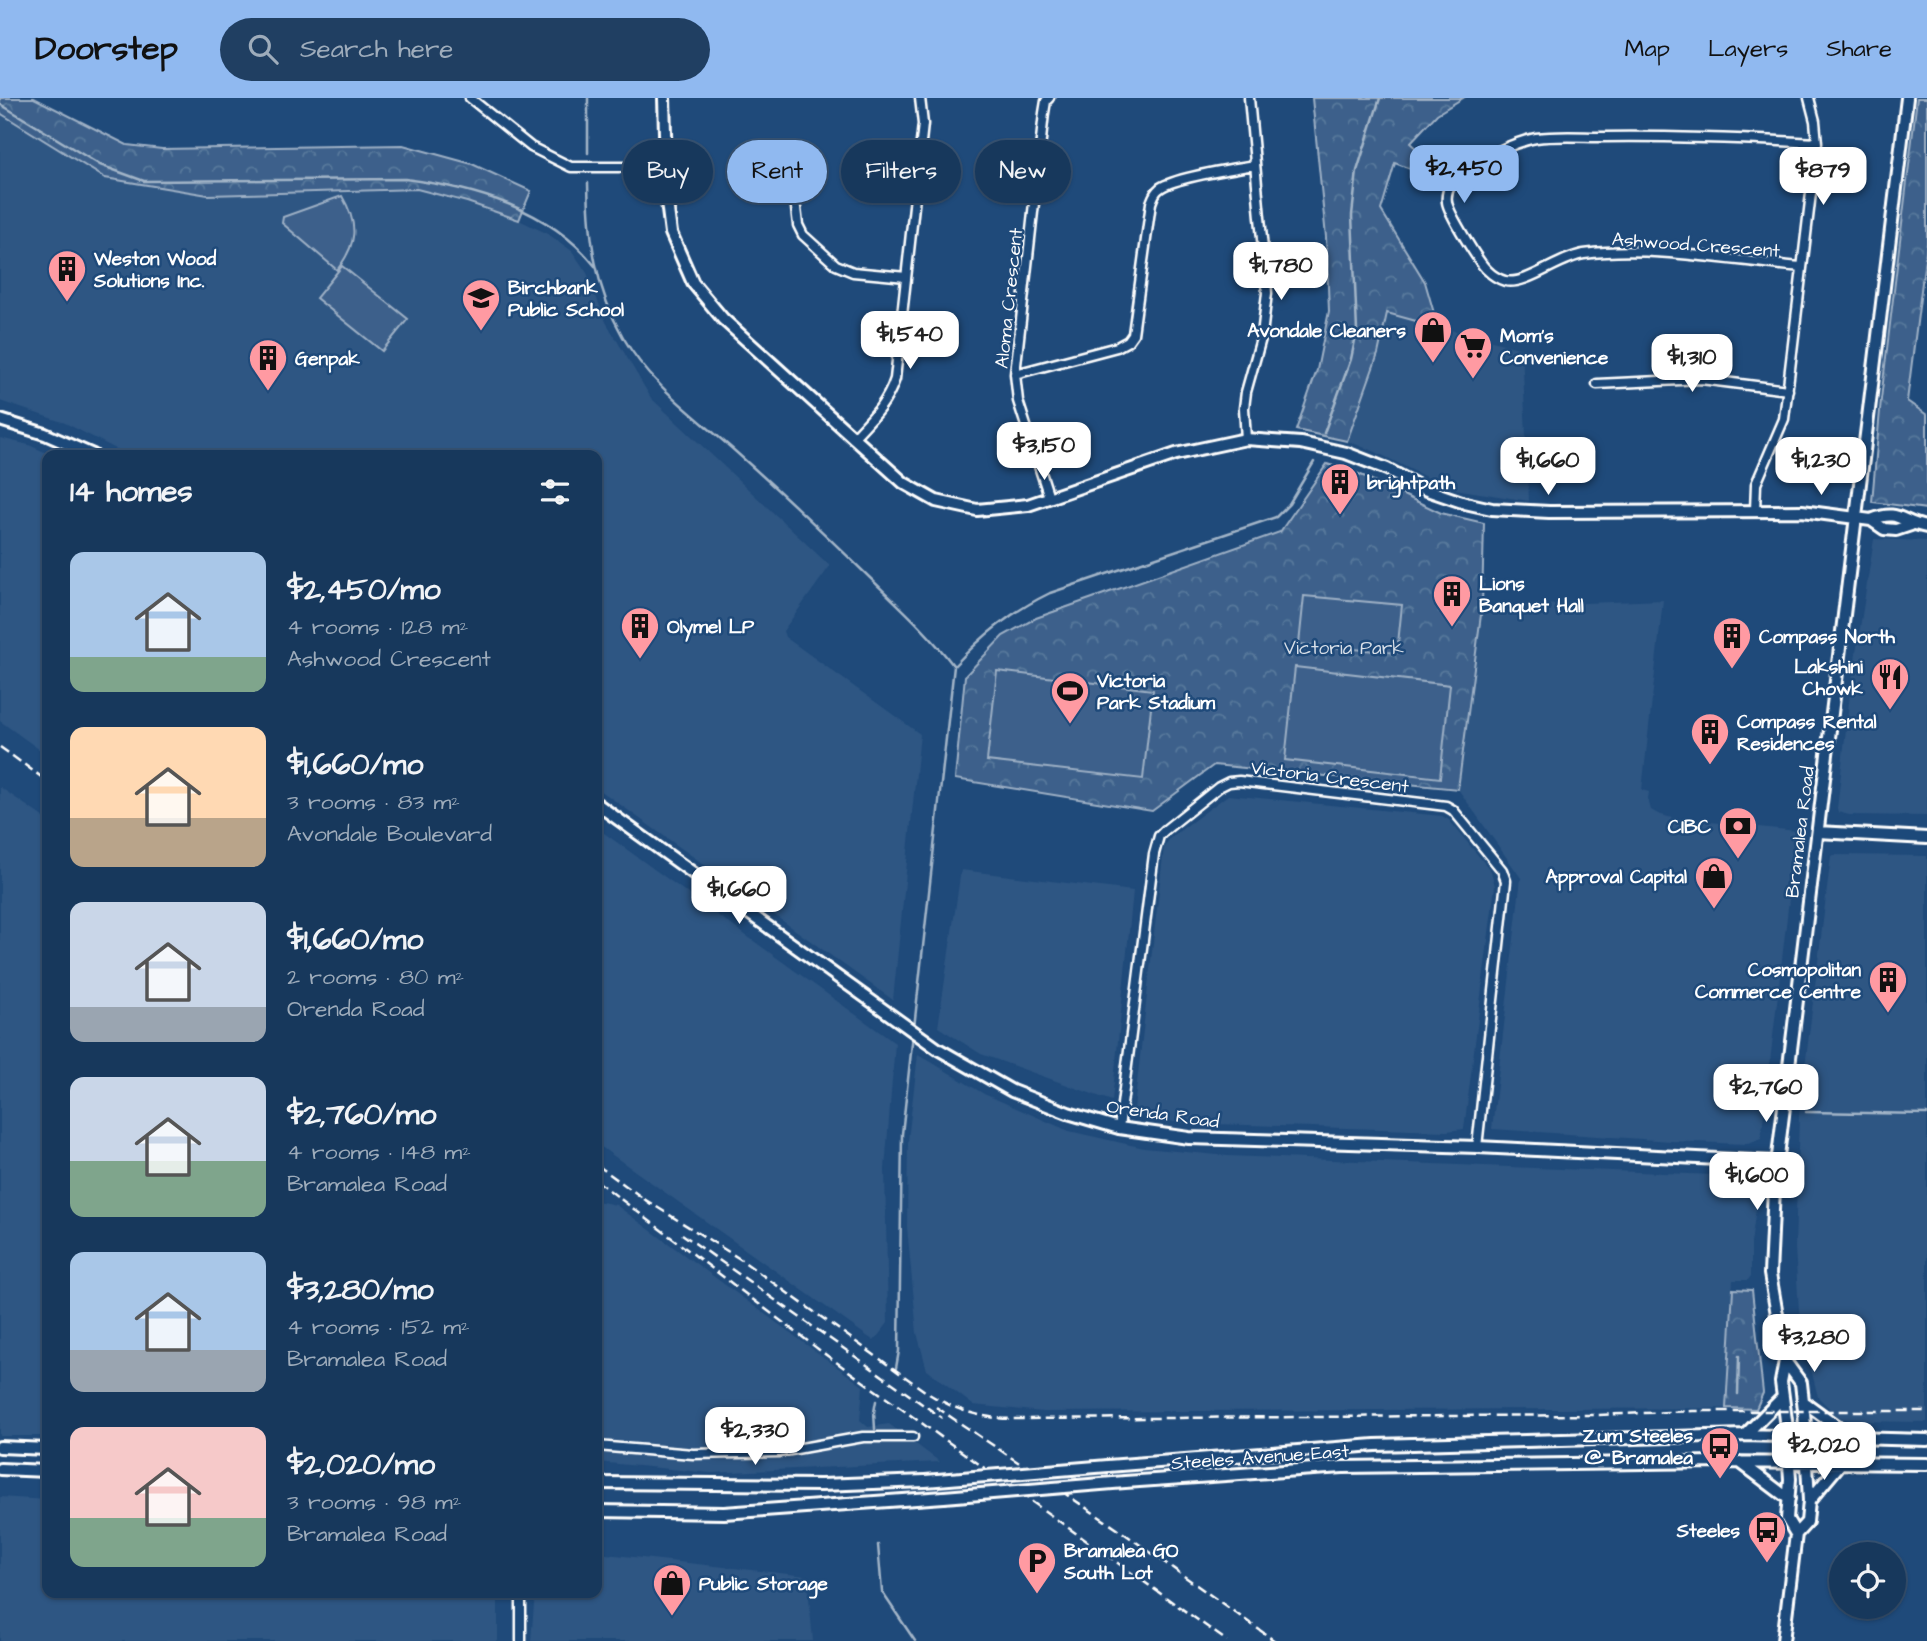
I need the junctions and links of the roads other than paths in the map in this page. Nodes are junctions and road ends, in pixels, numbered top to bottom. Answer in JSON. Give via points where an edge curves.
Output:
{"nodes":[{"id":1,"x":470,"y":98,"type":"edge"},
{"id":2,"x":664,"y":98,"type":"edge"},
{"id":3,"x":920,"y":98,"type":"edge"},
{"id":4,"x":1049,"y":98,"type":"edge"},
{"id":5,"x":1249,"y":98,"type":"edge"},
{"id":6,"x":1809,"y":98,"type":"edge"},
{"id":7,"x":1907,"y":98,"type":"edge"},
{"id":8,"x":665,"y":140,"type":"edge"},
{"id":9,"x":1817,"y":143,"type":"junction"},
{"id":10,"x":1255,"y":165,"type":"junction"},
{"id":11,"x":623,"y":167,"type":"edge"},
{"id":12,"x":669,"y":203,"type":"edge"},
{"id":13,"x":796,"y":208,"type":"dead end"},
{"id":14,"x":1801,"y":267,"type":"junction"},
{"id":15,"x":906,"y":277,"type":"junction"},
{"id":16,"x":1015,"y":374,"type":"junction"},
{"id":17,"x":1597,"y":384,"type":"dead end"},
{"id":18,"x":1788,"y":390,"type":"junction"},
{"id":19,"x":0,"y":420,"type":"edge"},
{"id":20,"x":853,"y":438,"type":"junction"},
{"id":21,"x":1247,"y":439,"type":"junction"},
{"id":22,"x":82,"y":450,"type":"edge"},
{"id":23,"x":1049,"y":498,"type":"junction"},
{"id":24,"x":1755,"y":511,"type":"junction"},
{"id":25,"x":1855,"y":518,"type":"junction"},
{"id":26,"x":1927,"y":527,"type":"edge"},
{"id":27,"x":602,"y":808,"type":"edge"},
{"id":28,"x":1818,"y":832,"type":"junction"},
{"id":29,"x":1927,"y":838,"type":"edge"},
{"id":30,"x":1119,"y":1128,"type":"junction"},
{"id":31,"x":1477,"y":1147,"type":"junction"},
{"id":32,"x":1777,"y":1161,"type":"junction"},
{"id":33,"x":1785,"y":1361,"type":"junction"},
{"id":34,"x":1783,"y":1397,"type":"junction"},
{"id":35,"x":1804,"y":1402,"type":"junction"},
{"id":36,"x":1745,"y":1435,"type":"junction"},
{"id":37,"x":913,"y":1437,"type":"dead end"},
{"id":38,"x":1787,"y":1437,"type":"junction"},
{"id":39,"x":1806,"y":1438,"type":"junction"},
{"id":40,"x":1855,"y":1439,"type":"junction"},
{"id":41,"x":1927,"y":1440,"type":"edge"},
{"id":42,"x":602,"y":1446,"type":"edge"},
{"id":43,"x":0,"y":1447,"type":"edge"},
{"id":44,"x":1342,"y":1447,"type":"junction"},
{"id":45,"x":42,"y":1449,"type":"edge"},
{"id":46,"x":1740,"y":1462,"type":"junction"},
{"id":47,"x":1789,"y":1463,"type":"junction"},
{"id":48,"x":1807,"y":1463,"type":"junction"},
{"id":49,"x":1840,"y":1464,"type":"junction"},
{"id":50,"x":1927,"y":1464,"type":"edge"},
{"id":51,"x":1343,"y":1466,"type":"junction"},
{"id":52,"x":0,"y":1469,"type":"edge"},
{"id":53,"x":42,"y":1471,"type":"edge"},
{"id":54,"x":602,"y":1483,"type":"edge"},
{"id":55,"x":1788,"y":1499,"type":"junction"},
{"id":56,"x":1809,"y":1501,"type":"junction"},
{"id":57,"x":602,"y":1511,"type":"edge"},
{"id":58,"x":1796,"y":1534,"type":"junction"},
{"id":59,"x":521,"y":1598,"type":"edge"},
{"id":60,"x":521,"y":1641,"type":"edge"},
{"id":61,"x":1783,"y":1641,"type":"edge"}],
"edges":[{"from":1,"to":11,"type":"street","via":[[531,147],[571,167]]},
{"from":2,"to":8,"type":"main road"},
{"from":3,"to":15,"type":"street","via":[[923,124]]},
{"from":4,"to":16,"type":"street","name":"Aloma Crescent"},
{"from":5,"to":10,"type":"street"},
{"from":6,"to":9,"type":"street"},
{"from":7,"to":25,"type":"main road","name":"Bramalea Road"},
{"from":9,"to":14,"type":"street"},
{"from":9,"to":14,"type":"street","name":"Ashwood Crescent","via":[[1687,136],[1535,138],[1464,171],[1447,195],[1449,209],[1485,269],[1506,281],[1581,254],[1607,252],[1682,254]]},
{"from":10,"to":16,"type":"street","via":[[1161,186],[1154,194],[1133,334],[1128,341]]},
{"from":10,"to":21,"type":"street","via":[[1266,293],[1262,335],[1246,392]]},
{"from":12,"to":20,"type":"main road","via":[[671,233],[703,298]]},
{"from":13,"to":15,"type":"street","via":[[803,235],[836,265],[853,272]]},
{"from":14,"to":18,"type":"street"},
{"from":15,"to":20,"type":"street","via":[[890,395]]},
{"from":16,"to":23,"type":"street","name":"Aloma Crescent","via":[[1018,401]]},
{"from":17,"to":18,"type":"street","via":[[1701,379]]},
{"from":18,"to":24,"type":"street","via":[[1784,419],[1756,484]]},
{"from":19,"to":22,"type":"main road"},
{"from":20,"to":23,"type":"main road","via":[[904,483],[954,507],[1005,509]]},
{"from":21,"to":23,"type":"main road","via":[[1176,454]]},
{"from":21,"to":24,"type":"main road","via":[[1301,443],[1346,453],[1424,489],[1492,509]]},
{"from":24,"to":25,"type":"main road"},
{"from":25,"to":26,"type":"main road","via":[[1898,515],[1911,525]]},
{"from":25,"to":28,"type":"main road","name":"Bramalea Road"},
{"from":27,"to":30,"type":"main road","name":"Orenda Road","via":[[962,1064],[1012,1091]]},
{"from":28,"to":29,"type":"main road"},
{"from":28,"to":32,"type":"main road","name":"Bramalea Road"},
{"from":30,"to":31,"type":"main road","name":"Orenda Road","via":[[1189,1138]]},
{"from":30,"to":31,"type":"street","name":"Victoria Crescent","via":[[1159,836],[1219,788],[1239,781],[1447,806],[1502,870],[1506,881]]},
{"from":31,"to":32,"type":"main road","name":"Orenda Road"},
{"from":32,"to":33,"type":"main road","name":"Bramalea Road","via":[[1770,1275]]},
{"from":33,"to":34,"type":"main road","name":"Bramalea Road"},
{"from":33,"to":35,"type":"main road","name":"Bramalea Road","via":[[1801,1382]]},
{"from":34,"to":36,"type":"main road"},
{"from":34,"to":38,"type":"main road","name":"Bramalea Road"},
{"from":35,"to":39,"type":"main road","name":"Bramalea Road"},
{"from":35,"to":40,"type":"main road"},
{"from":36,"to":38,"type":"main road","name":"Steeles Avenue East"},
{"from":36,"to":44,"type":"main road","name":"Steeles Avenue East"},
{"from":37,"to":42,"type":"street","via":[[863,1437],[779,1452],[693,1454]]},
{"from":38,"to":39,"type":"main road","name":"Steeles Avenue East"},
{"from":38,"to":47,"type":"main road","name":"Bramalea Road"},
{"from":39,"to":40,"type":"main road","name":"Steeles Avenue East"},
{"from":39,"to":48,"type":"main road","name":"Bramalea Road"},
{"from":40,"to":41,"type":"main road","name":"Steeles Avenue East"},
{"from":43,"to":45,"type":"main road"},
{"from":44,"to":51,"type":"main road"},
{"from":44,"to":54,"type":"main road","name":"Steeles Avenue East","bridge":true,"via":[[925,1481]]},
{"from":46,"to":47,"type":"main road","name":"Steeles Avenue East"},
{"from":46,"to":51,"type":"main road","name":"Steeles Avenue East"},
{"from":46,"to":55,"type":"main road"},
{"from":47,"to":48,"type":"main road","name":"Steeles Avenue East"},
{"from":47,"to":55,"type":"main road","name":"Bramalea Road"},
{"from":48,"to":49,"type":"main road","name":"Steeles Avenue East"},
{"from":48,"to":56,"type":"main road","name":"Bramalea Road"},
{"from":49,"to":50,"type":"main road","name":"Steeles Avenue East"},
{"from":49,"to":56,"type":"main road"},
{"from":51,"to":57,"type":"main road","name":"Steeles Avenue East","bridge":true,"via":[[724,1513]]},
{"from":52,"to":53,"type":"main road"},
{"from":55,"to":58,"type":"main road","name":"Bramalea Road","via":[[1787,1518]]},
{"from":56,"to":58,"type":"main road","name":"Bramalea Road","via":[[1807,1522]]},
{"from":58,"to":61,"type":"main road","name":"Bramalea Road"},
{"from":59,"to":60,"type":"street"}]}
